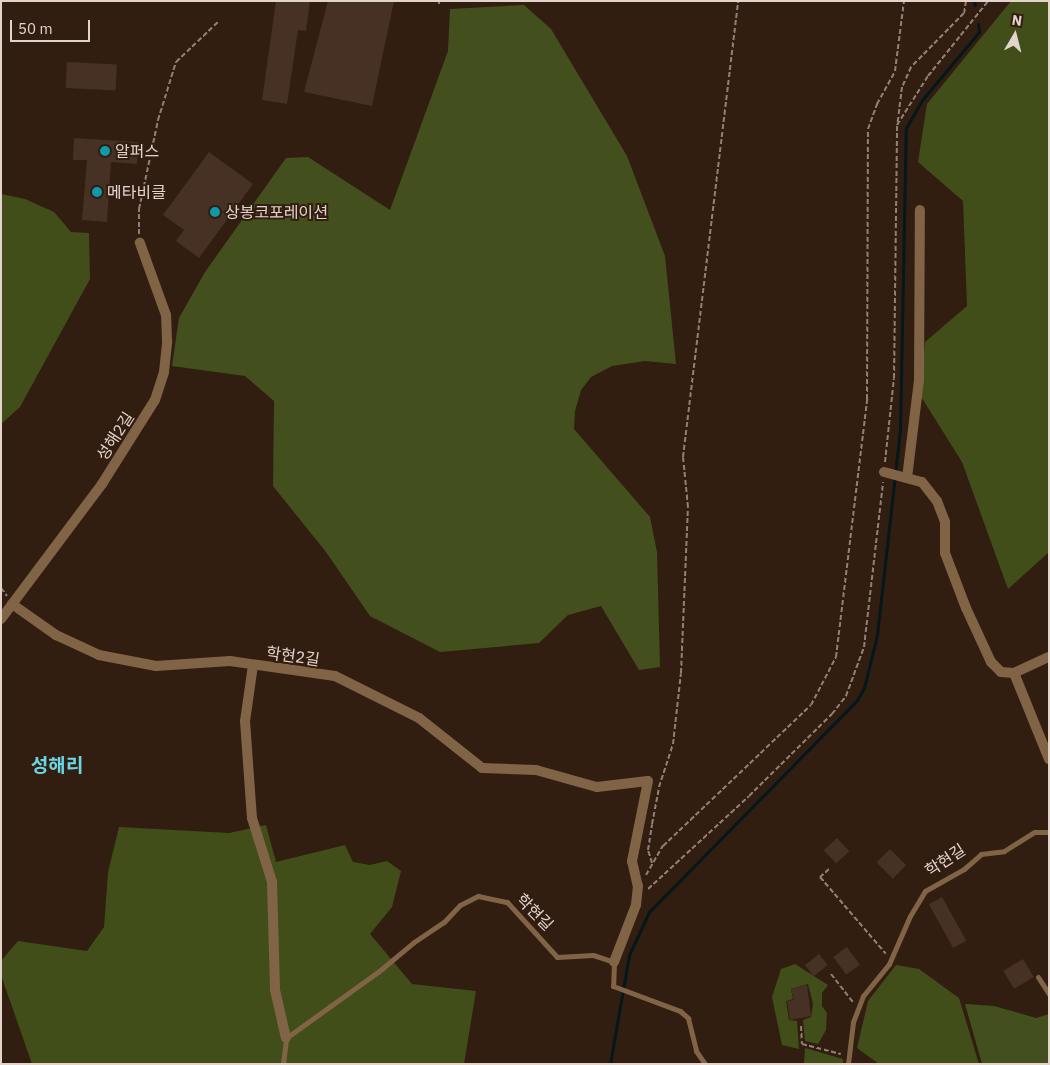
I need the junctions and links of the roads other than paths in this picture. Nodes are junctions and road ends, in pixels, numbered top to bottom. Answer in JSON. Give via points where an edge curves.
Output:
{"nodes":[{"id":1,"x":920,"y":210,"type":"dead end"},
{"id":2,"x":140,"y":243,"type":"road end"},
{"id":3,"x":884,"y":472,"type":"road end"},
{"id":4,"x":907,"y":478,"type":"junction"},
{"id":5,"x":12,"y":604,"type":"junction"},
{"id":6,"x":1,"y":619,"type":"edge"},
{"id":7,"x":1049,"y":657,"type":"edge"},
{"id":8,"x":253,"y":665,"type":"junction"},
{"id":9,"x":1014,"y":673,"type":"junction"},
{"id":10,"x":1046,"y":741,"type":"edge"},
{"id":11,"x":1049,"y":759,"type":"edge"},
{"id":12,"x":1049,"y":832,"type":"edge"},
{"id":13,"x":614,"y":962,"type":"junction"},
{"id":14,"x":1038,"y":976,"type":"dead end"},
{"id":15,"x":1049,"y":994,"type":"edge"},
{"id":16,"x":286,"y":1038,"type":"junction"},
{"id":17,"x":283,"y":1064,"type":"edge"},
{"id":18,"x":704,"y":1064,"type":"edge"},
{"id":19,"x":848,"y":1064,"type":"edge"}],
"edges":[{"from":1,"to":4,"type":"street","via":[[919,380]]},
{"from":2,"to":5,"type":"street","name":"성해2길","via":[[166,315],[164,372],[155,400],[102,484]]},
{"from":3,"to":4,"type":"street"},
{"from":4,"to":9,"type":"street","via":[[922,482],[937,501],[945,522],[945,553],[991,662],[1001,672]]},
{"from":5,"to":6,"type":"street","name":"성해2길"},
{"from":5,"to":8,"type":"street","via":[[56,635],[99,655],[156,666],[230,660]]},
{"from":7,"to":9,"type":"street"},
{"from":8,"to":13,"type":"street","name":"학현2길","via":[[335,676],[419,718],[482,768],[536,770],[596,787],[648,780],[632,861],[638,886],[636,905]]},
{"from":8,"to":16,"type":"street","name":"학현2길","via":[[246,721],[252,818],[272,882],[275,990]]},
{"from":9,"to":10,"type":"street"},
{"from":10,"to":11,"type":"street"},
{"from":12,"to":19,"type":"lane","name":"학현길","via":[[1035,832],[1004,851],[981,854],[964,869],[935,883],[916,905],[891,959],[862,996]]},
{"from":13,"to":16,"type":"lane","name":"학현길","via":[[593,955],[557,957],[507,902],[478,896],[460,905],[444,922]]},
{"from":13,"to":18,"type":"lane","via":[[613,986],[632,996],[680,1011],[688,1018],[696,1051]]},
{"from":14,"to":15,"type":"lane"},
{"from":16,"to":17,"type":"lane"}]}
